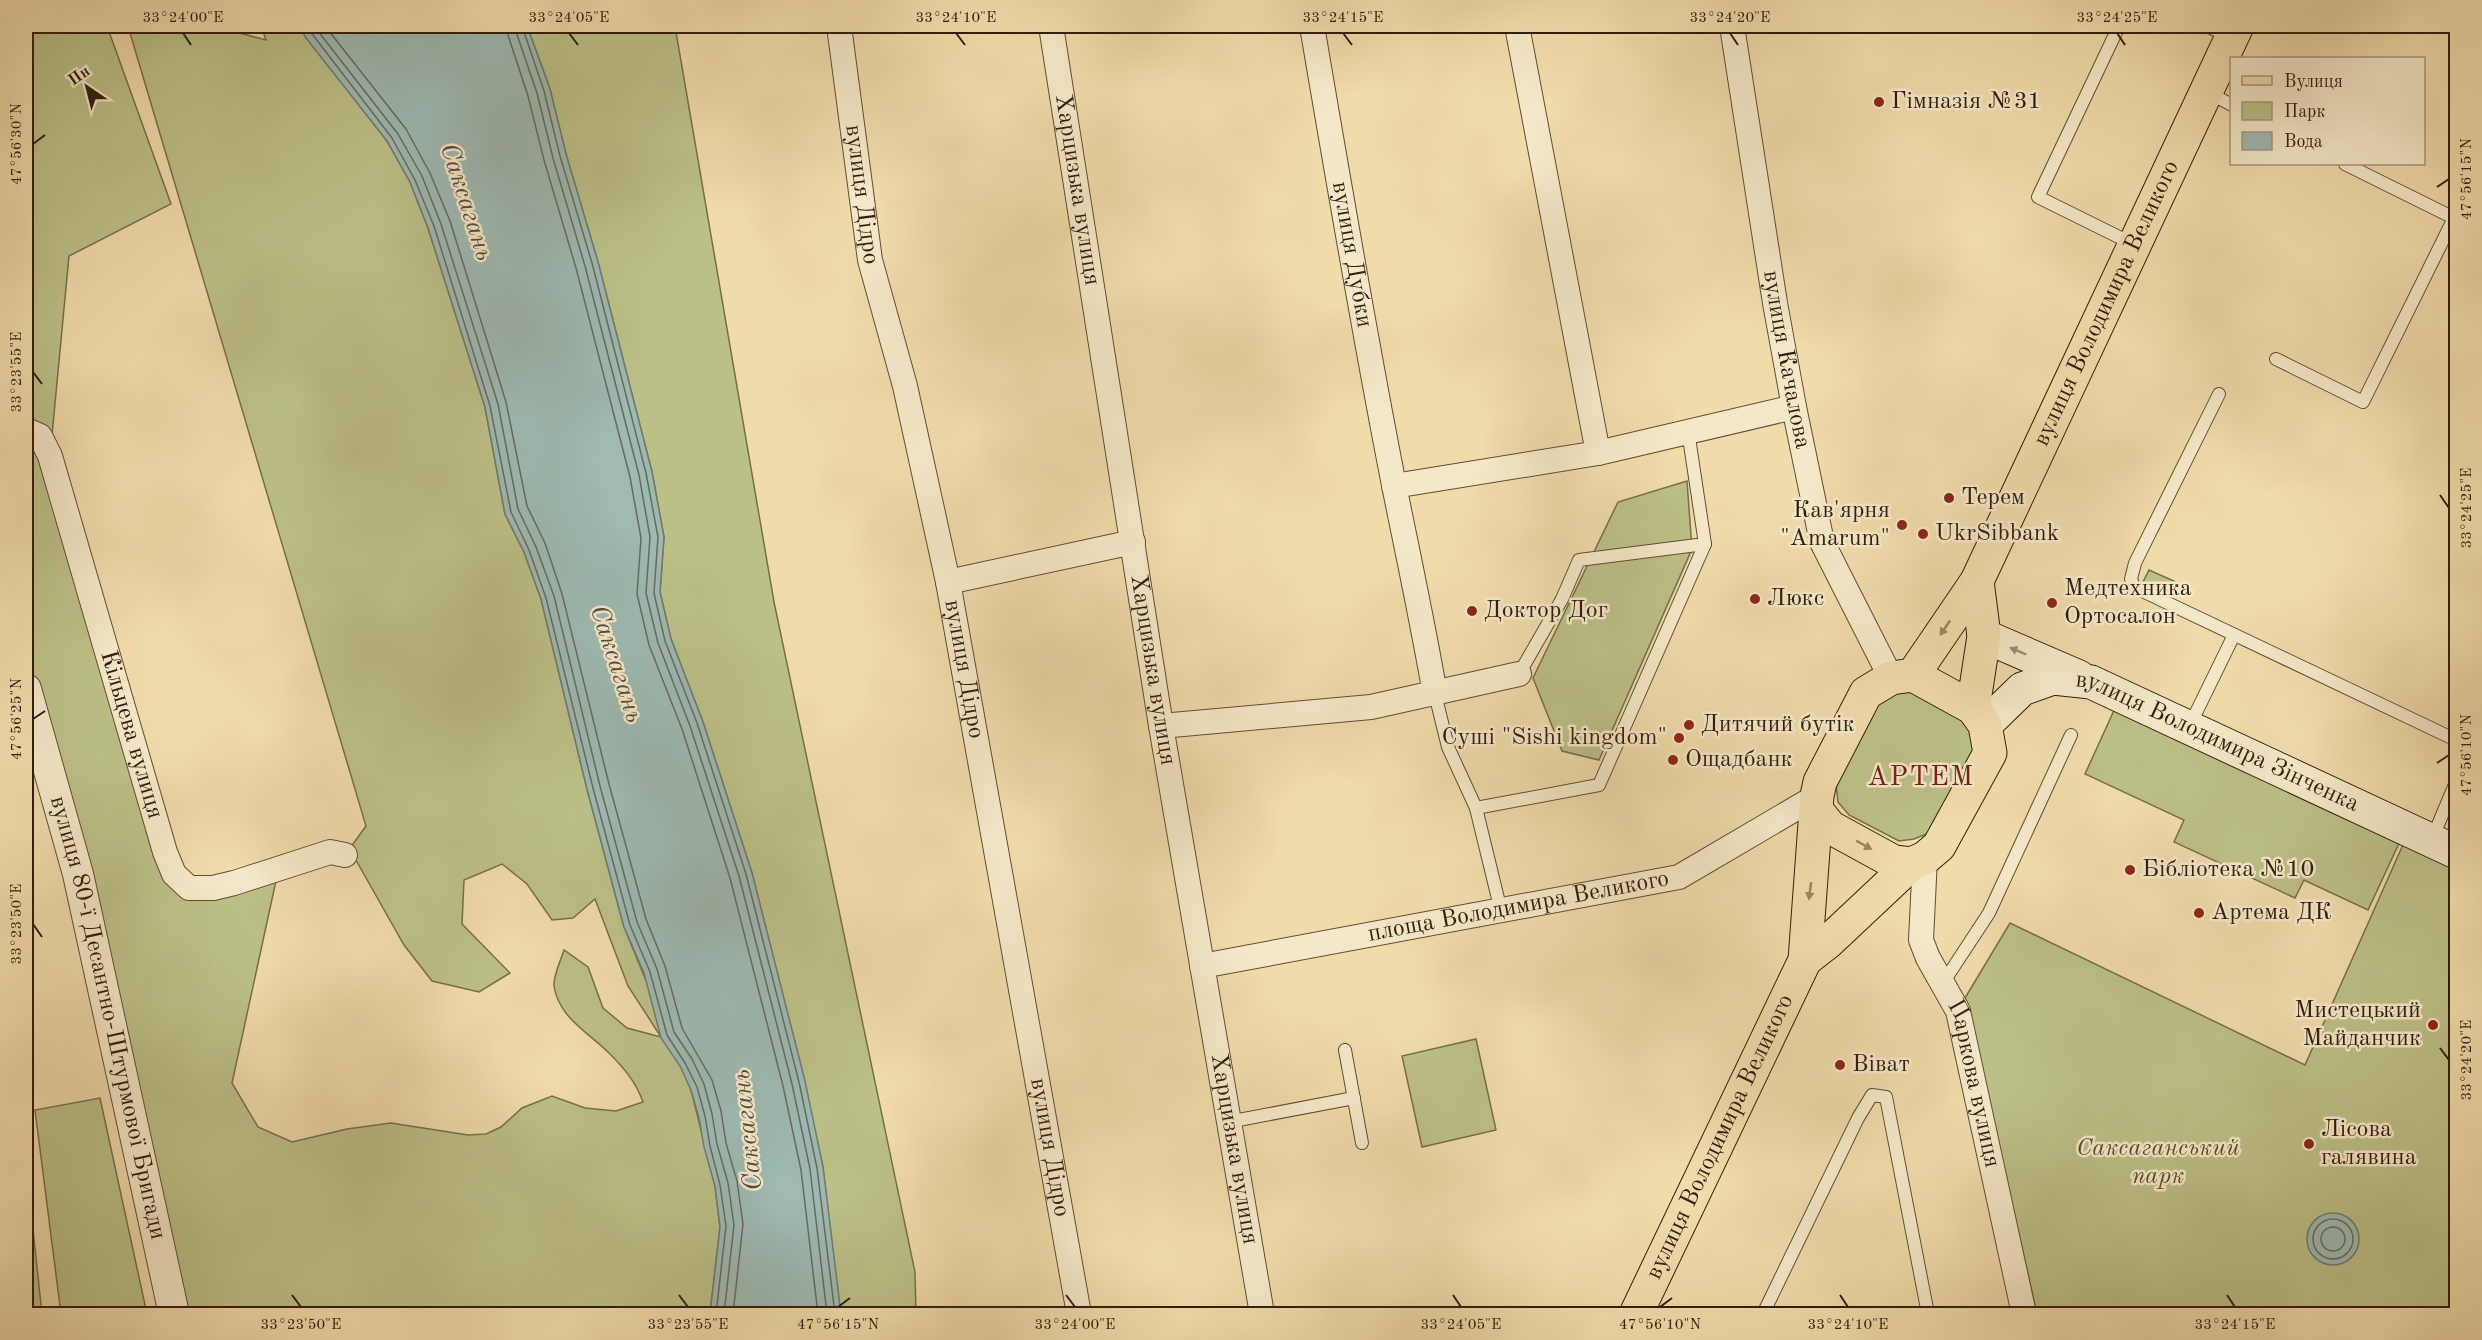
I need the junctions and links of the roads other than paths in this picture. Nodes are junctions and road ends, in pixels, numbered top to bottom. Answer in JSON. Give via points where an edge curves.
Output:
{"nodes":[{"id":1,"x":839,"y":26,"type":"edge"},
{"id":2,"x":1051,"y":26,"type":"edge"},
{"id":3,"x":1312,"y":26,"type":"edge"},
{"id":4,"x":1517,"y":26,"type":"edge"},
{"id":5,"x":1732,"y":26,"type":"edge"},
{"id":6,"x":2119,"y":26,"type":"edge"},
{"id":7,"x":2225,"y":29,"type":"edge"},
{"id":8,"x":2219,"y":98,"type":"edge"},
{"id":9,"x":2347,"y":165,"type":"edge"},
{"id":10,"x":2455,"y":216,"type":"edge"},
{"id":11,"x":2136,"y":245,"type":"junction"},
{"id":12,"x":2276,"y":359,"type":"dead end"},
{"id":13,"x":2219,"y":394,"type":"dead end"},
{"id":14,"x":1794,"y":406,"type":"junction"},
{"id":15,"x":26,"y":430,"type":"edge"},
{"id":16,"x":1688,"y":431,"type":"junction"},
{"id":17,"x":1598,"y":453,"type":"junction"},
{"id":18,"x":1394,"y":486,"type":"junction"},
{"id":19,"x":1133,"y":542,"type":"junction"},
{"id":20,"x":1704,"y":544,"type":"junction"},
{"id":21,"x":1977,"y":581,"type":"junction"},
{"id":22,"x":948,"y":582,"type":"junction"},
{"id":23,"x":2235,"y":634,"type":"junction"},
{"id":24,"x":1984,"y":636,"type":"junction"},
{"id":25,"x":1519,"y":674,"type":"joint"},
{"id":26,"x":1902,"y":677,"type":"junction"},
{"id":27,"x":2091,"y":682,"type":"junction"},
{"id":28,"x":26,"y":689,"type":"edge"},
{"id":29,"x":1435,"y":694,"type":"junction"},
{"id":30,"x":1979,"y":716,"type":"junction"},
{"id":31,"x":1161,"y":726,"type":"junction"},
{"id":32,"x":2188,"y":728,"type":"junction"},
{"id":33,"x":2071,"y":735,"type":"dead end"},
{"id":34,"x":2457,"y":740,"type":"edge"},
{"id":35,"x":2457,"y":783,"type":"edge"},
{"id":36,"x":1817,"y":804,"type":"junction"},
{"id":37,"x":1476,"y":808,"type":"junction"},
{"id":38,"x":2444,"y":846,"type":"edge"},
{"id":39,"x":345,"y":855,"type":"dead end"},
{"id":40,"x":1918,"y":861,"type":"junction"},
{"id":41,"x":1501,"y":910,"type":"junction"},
{"id":42,"x":1805,"y":960,"type":"junction"},
{"id":43,"x":1202,"y":966,"type":"junction"},
{"id":44,"x":1943,"y":983,"type":"junction"},
{"id":45,"x":1345,"y":1050,"type":"dead end"},
{"id":46,"x":1354,"y":1098,"type":"junction"},
{"id":47,"x":1228,"y":1122,"type":"junction"},
{"id":48,"x":1362,"y":1143,"type":"dead end"},
{"id":49,"x":174,"y":1314,"type":"edge"},
{"id":50,"x":1079,"y":1314,"type":"edge"},
{"id":51,"x":1262,"y":1314,"type":"edge"},
{"id":52,"x":1636,"y":1314,"type":"edge"},
{"id":53,"x":1762,"y":1314,"type":"edge"},
{"id":54,"x":1928,"y":1314,"type":"edge"},
{"id":55,"x":2024,"y":1314,"type":"edge"}],
"edges":[{"from":1,"to":22,"type":"street","name":"вулиця Дідро","via":[[870,260],[905,387]]},
{"from":2,"to":19,"type":"street","name":"Харцизька вулиця"},
{"from":3,"to":18,"type":"street","name":"вулиця Дубки"},
{"from":4,"to":17,"type":"street"},
{"from":5,"to":14,"type":"street","name":"вулиця Качалова"},
{"from":6,"to":11,"type":"lane","via":[[2038,197]]},
{"from":7,"to":8,"type":"main road","name":"вулиця Володимира Великого"},
{"from":8,"to":11,"type":"main road","name":"вулиця Володимира Великого"},
{"from":9,"to":10,"type":"lane"},
{"from":10,"to":12,"type":"lane","via":[[2363,402]]},
{"from":11,"to":21,"type":"main road","name":"вулиця Володимира Великого"},
{"from":13,"to":23,"type":"lane","via":[[2135,563],[2131,579],[2134,587]]},
{"from":14,"to":16,"type":"street"},
{"from":14,"to":26,"type":"street","name":"вулиця Качалова","via":[[1822,542]]},
{"from":15,"to":39,"type":"street","name":"Кільцева вулиця","via":[[40,436],[50,456],[174,874],[189,888],[213,888],[330,852]]},
{"from":16,"to":17,"type":"street"},
{"from":16,"to":20,"type":"lane"},
{"from":17,"to":18,"type":"street"},
{"from":18,"to":29,"type":"street","name":"вулиця Дубки"},
{"from":19,"to":22,"type":"street"},
{"from":19,"to":31,"type":"street","name":"Харцизька вулиця"},
{"from":20,"to":25,"type":"lane","via":[[1579,560],[1562,599]]},
{"from":20,"to":37,"type":"lane","via":[[1599,785]]},
{"from":21,"to":24,"type":"main road"},
{"from":21,"to":26,"type":"main road","one_way":true},
{"from":22,"to":50,"type":"street","name":"вулиця Дідро"},
{"from":23,"to":32,"type":"lane"},
{"from":23,"to":34,"type":"lane"},
{"from":27,"to":24,"type":"main road","one_way":true},
{"from":24,"to":30,"type":"main road"},
{"from":25,"to":29,"type":"street"},
{"from":26,"to":30,"type":"main road"},
{"from":26,"to":36,"type":"main road","via":[[1866,693],[1820,782]]},
{"from":27,"to":30,"type":"main road","name":"вулиця Володимира Зінченка","via":[[2053,678],[2022,689]]},
{"from":27,"to":32,"type":"main road","name":"вулиця Володимира Зінченка"},
{"from":28,"to":49,"type":"street","name":"вулиця 80-ї Десантно-Штурмової Бригади","via":[[78,874]]},
{"from":29,"to":31,"type":"street","via":[[1371,707]]},
{"from":29,"to":37,"type":"lane","via":[[1448,747]]},
{"from":30,"to":40,"type":"main road","via":[[1990,753],[1939,846]]},
{"from":31,"to":43,"type":"street","name":"Харцизька вулиця"},
{"from":32,"to":38,"type":"main road","name":"вулиця Володимира Зінченка"},
{"from":33,"to":44,"type":"lane","via":[[1989,913]]},
{"from":35,"to":38,"type":"lane"},
{"from":36,"to":40,"type":"main road","one_way":true,"via":[[1830,827],[1894,862]]},
{"from":36,"to":41,"type":"street","name":"площа Володимира Великого","via":[[1680,877]]},
{"from":36,"to":42,"type":"main road","one_way":true},
{"from":37,"to":41,"type":"lane"},
{"from":40,"to":42,"type":"main road"},
{"from":40,"to":44,"type":"street","name":"Паркова вулиця","via":[[1921,940]]},
{"from":41,"to":43,"type":"street","name":"площа Володимира Великого"},
{"from":42,"to":52,"type":"main road","name":"вулиця Володимира Великого"},
{"from":43,"to":47,"type":"street","name":"Харцизька вулиця"},
{"from":44,"to":55,"type":"street","name":"Паркова вулиця","via":[[1958,1011]]},
{"from":45,"to":46,"type":"lane"},
{"from":46,"to":47,"type":"lane"},
{"from":46,"to":48,"type":"lane"},
{"from":47,"to":51,"type":"street","name":"Харцизька вулиця"},
{"from":53,"to":54,"type":"lane","via":[[1872,1095],[1886,1097]]}]}
